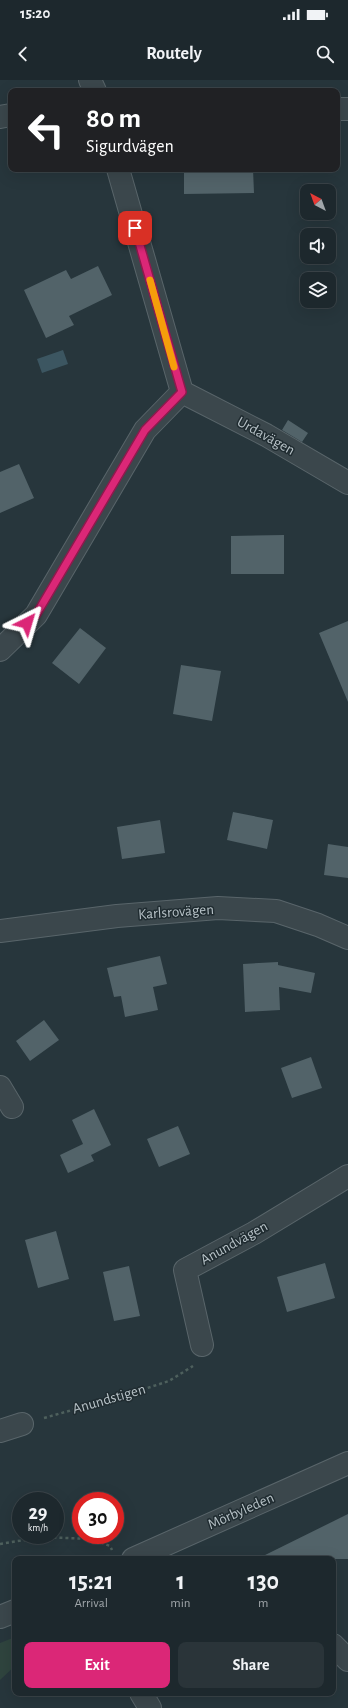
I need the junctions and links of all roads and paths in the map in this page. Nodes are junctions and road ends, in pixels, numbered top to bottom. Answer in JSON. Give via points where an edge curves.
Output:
{"nodes":[{"id":1,"x":119,"y":172,"type":"edge"},
{"id":2,"x":182,"y":392,"type":"junction"},
{"id":3,"x":348,"y":483,"type":"edge"},
{"id":4,"x":0,"y":650,"type":"edge"},
{"id":5,"x":0,"y":931,"type":"edge"},
{"id":6,"x":348,"y":938,"type":"edge"},
{"id":7,"x":0,"y":1087,"type":"edge"},
{"id":8,"x":12,"y":1107,"type":"dead end"},
{"id":9,"x":348,"y":1176,"type":"edge"},
{"id":10,"x":202,"y":1345,"type":"joint"},
{"id":11,"x":22,"y":1424,"type":"joint"},
{"id":12,"x":0,"y":1431,"type":"edge"},
{"id":13,"x":348,"y":1463,"type":"edge"},
{"id":14,"x":0,"y":1544,"type":"edge"},
{"id":15,"x":123,"y":1556,"type":"edge"},
{"id":16,"x":126,"y":1556,"type":"edge"},
{"id":17,"x":12,"y":1612,"type":"edge"},
{"id":18,"x":0,"y":1617,"type":"edge"},
{"id":19,"x":336,"y":1648,"type":"edge"},
{"id":20,"x":348,"y":1660,"type":"edge"},
{"id":21,"x":143,"y":1696,"type":"edge"},
{"id":22,"x":150,"y":1708,"type":"edge"}],
"edges":[{"from":1,"to":2,"type":"street"},
{"from":2,"to":3,"type":"street","name":"Urdavägen","via":[[266,435]]},
{"from":2,"to":4,"type":"street","via":[[145,430],[36,615]]},
{"from":5,"to":6,"type":"street","name":"Karlsrovägen","via":[[117,916],[218,908],[276,911]]},
{"from":7,"to":8,"type":"street"},
{"from":9,"to":10,"type":"street","name":"Anundvägen","via":[[254,1233],[185,1270]]},
{"from":10,"to":11,"type":"path","name":"Anundstigen","via":[[195,1365],[169,1381]]},
{"from":11,"to":12,"type":"street"},
{"from":13,"to":16,"type":"street","name":"Mörbyleden"},
{"from":14,"to":15,"type":"path","via":[[43,1537],[92,1539],[110,1546]]},
{"from":17,"to":18,"type":"street"},
{"from":19,"to":20,"type":"street"},
{"from":21,"to":22,"type":"street"}]}
